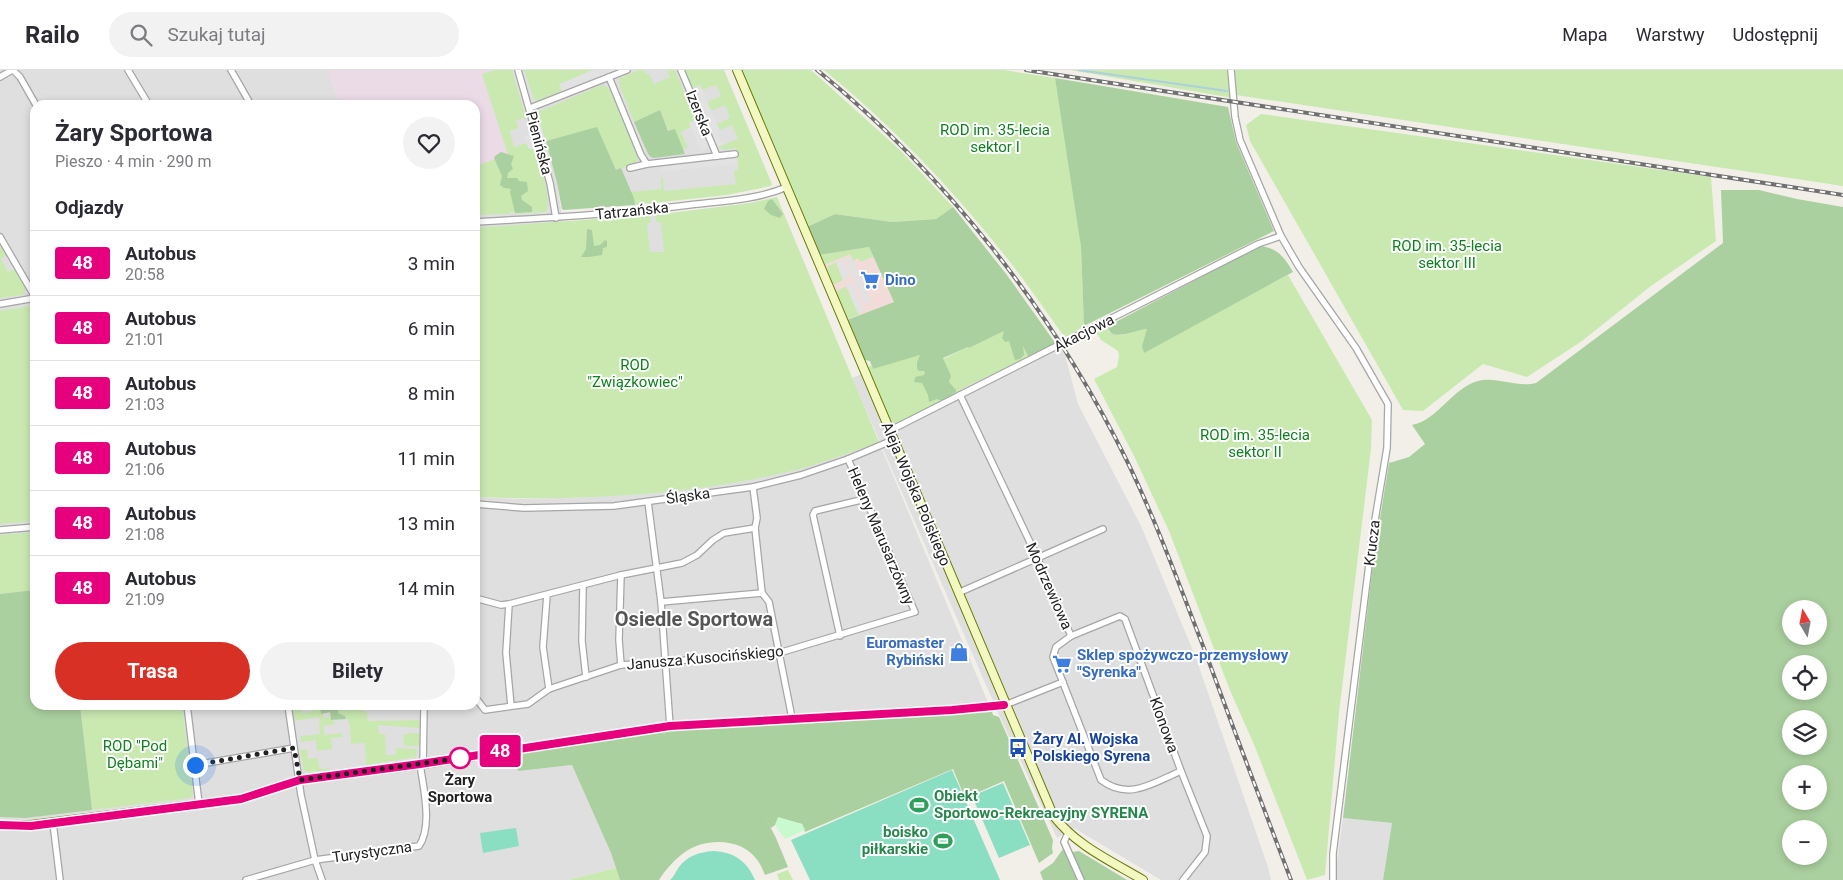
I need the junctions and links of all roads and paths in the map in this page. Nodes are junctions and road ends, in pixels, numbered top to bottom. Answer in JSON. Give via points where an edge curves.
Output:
{"nodes":[{"id":1,"x":13,"y":70,"type":"edge"},
{"id":2,"x":128,"y":70,"type":"edge"},
{"id":3,"x":231,"y":70,"type":"edge"},
{"id":4,"x":518,"y":70,"type":"edge"},
{"id":5,"x":626,"y":70,"type":"edge"},
{"id":6,"x":681,"y":70,"type":"edge"},
{"id":7,"x":737,"y":70,"type":"edge"},
{"id":8,"x":1231,"y":70,"type":"edge"},
{"id":9,"x":0,"y":77,"type":"edge"},
{"id":10,"x":609,"y":77,"type":"junction"},
{"id":11,"x":33,"y":100,"type":"edge"},
{"id":12,"x":146,"y":100,"type":"edge"},
{"id":13,"x":248,"y":100,"type":"edge"},
{"id":14,"x":530,"y":108,"type":"junction"},
{"id":15,"x":735,"y":154,"type":"dead end"},
{"id":16,"x":717,"y":156,"type":"junction"},
{"id":17,"x":647,"y":164,"type":"junction"},
{"id":18,"x":630,"y":168,"type":"dead end"},
{"id":19,"x":787,"y":187,"type":"junction"},
{"id":20,"x":556,"y":218,"type":"junction"},
{"id":21,"x":480,"y":222,"type":"edge"},
{"id":22,"x":1281,"y":236,"type":"junction"},
{"id":23,"x":0,"y":238,"type":"edge"},
{"id":24,"x":30,"y":289,"type":"edge"},
{"id":25,"x":30,"y":299,"type":"edge"},
{"id":26,"x":0,"y":304,"type":"edge"},
{"id":27,"x":960,"y":395,"type":"junction"},
{"id":28,"x":889,"y":431,"type":"junction"},
{"id":29,"x":893,"y":440,"type":"junction"},
{"id":30,"x":848,"y":459,"type":"junction"},
{"id":31,"x":753,"y":487,"type":"junction"},
{"id":32,"x":865,"y":499,"type":"junction"},
{"id":33,"x":648,"y":502,"type":"junction"},
{"id":34,"x":480,"y":504,"type":"edge"},
{"id":35,"x":30,"y":527,"type":"edge"},
{"id":36,"x":754,"y":528,"type":"junction"},
{"id":37,"x":1103,"y":529,"type":"dead end"},
{"id":38,"x":0,"y":530,"type":"edge"},
{"id":39,"x":1037,"y":557,"type":"junction"},
{"id":40,"x":657,"y":568,"type":"junction"},
{"id":41,"x":621,"y":575,"type":"junction"},
{"id":42,"x":584,"y":586,"type":"junction"},
{"id":43,"x":762,"y":593,"type":"junction"},
{"id":44,"x":958,"y":593,"type":"junction"},
{"id":45,"x":547,"y":595,"type":"junction"},
{"id":46,"x":480,"y":599,"type":"edge"},
{"id":47,"x":661,"y":602,"type":"junction"},
{"id":48,"x":509,"y":604,"type":"junction"},
{"id":49,"x":915,"y":612,"type":"joint"},
{"id":50,"x":840,"y":636,"type":"junction"},
{"id":51,"x":1071,"y":636,"type":"junction"},
{"id":52,"x":779,"y":653,"type":"junction"},
{"id":53,"x":665,"y":662,"type":"junction"},
{"id":54,"x":621,"y":665,"type":"junction"},
{"id":55,"x":586,"y":677,"type":"junction"},
{"id":56,"x":1063,"y":682,"type":"junction"},
{"id":57,"x":548,"y":689,"type":"junction"},
{"id":58,"x":480,"y":704,"type":"edge"},
{"id":59,"x":1004,"y":705,"type":"junction"},
{"id":60,"x":511,"y":706,"type":"junction"},
{"id":61,"x":188,"y":710,"type":"edge"},
{"id":62,"x":289,"y":710,"type":"edge"},
{"id":63,"x":425,"y":710,"type":"edge"},
{"id":64,"x":792,"y":718,"type":"junction"},
{"id":65,"x":670,"y":726,"type":"junction"},
{"id":66,"x":294,"y":748,"type":"junction"},
{"id":67,"x":422,"y":764,"type":"junction"},
{"id":68,"x":195,"y":765,"type":"junction"},
{"id":69,"x":1181,"y":771,"type":"junction"},
{"id":70,"x":300,"y":780,"type":"junction"},
{"id":71,"x":200,"y":804,"type":"junction"},
{"id":72,"x":53,"y":823,"type":"junction"},
{"id":73,"x":0,"y":825,"type":"edge"},
{"id":74,"x":1068,"y":833,"type":"junction"},
{"id":75,"x":315,"y":860,"type":"junction"},
{"id":76,"x":60,"y":880,"type":"edge"},
{"id":77,"x":246,"y":880,"type":"edge"},
{"id":78,"x":322,"y":880,"type":"edge"},
{"id":79,"x":1081,"y":880,"type":"edge"},
{"id":80,"x":1143,"y":880,"type":"edge"},
{"id":81,"x":1183,"y":880,"type":"edge"},
{"id":82,"x":1333,"y":880,"type":"edge"}],
"edges":[{"from":1,"to":9,"type":"street"},
{"from":1,"to":11,"type":"street"},
{"from":2,"to":12,"type":"street"},
{"from":3,"to":13,"type":"street"},
{"from":4,"to":14,"type":"street","name":"Pienińska"},
{"from":5,"to":10,"type":"street"},
{"from":6,"to":16,"type":"street","name":"Izerska"},
{"from":7,"to":19,"type":"street","name":"Aleja Wojska Polskiego"},
{"from":8,"to":22,"type":"street","name":"Krucza","via":[[1240,140]]},
{"from":10,"to":14,"type":"street"},
{"from":10,"to":17,"type":"street"},
{"from":14,"to":20,"type":"street","name":"Pienińska"},
{"from":15,"to":16,"type":"street"},
{"from":16,"to":17,"type":"street"},
{"from":17,"to":18,"type":"street"},
{"from":19,"to":20,"type":"street","name":"Tatrzańska","via":[[743,199]]},
{"from":19,"to":28,"type":"street","name":"Aleja Wojska Polskiego"},
{"from":20,"to":21,"type":"street","name":"Tatrzańska"},
{"from":22,"to":27,"type":"street","name":"Akacjowa","via":[[1258,244]]},
{"from":22,"to":82,"type":"street","name":"Krucza","via":[[1299,268],[1356,348],[1388,404],[1387,448],[1372,532],[1333,854]]},
{"from":23,"to":24,"type":"street"},
{"from":25,"to":26,"type":"street"},
{"from":27,"to":28,"type":"street","name":"Akacjowa"},
{"from":27,"to":39,"type":"street","name":"Modrzewiowa"},
{"from":28,"to":29,"type":"street","name":"Aleja Wojska Polskiego"},
{"from":29,"to":30,"type":"street","name":"Śląska"},
{"from":29,"to":44,"type":"street","name":"Aleja Wojska Polskiego"},
{"from":30,"to":31,"type":"street","name":"Śląska"},
{"from":30,"to":32,"type":"street","name":"Heleny Marusarzówny"},
{"from":31,"to":33,"type":"street","name":"Śląska"},
{"from":31,"to":36,"type":"street","via":[[757,518]]},
{"from":32,"to":49,"type":"street","name":"Heleny Marusarzówny"},
{"from":32,"to":50,"type":"street","via":[[814,511],[813,515]]},
{"from":33,"to":34,"type":"street","name":"Śląska","via":[[563,508]]},
{"from":33,"to":40,"type":"street"},
{"from":35,"to":38,"type":"street"},
{"from":36,"to":40,"type":"street","via":[[724,533],[690,560]]},
{"from":36,"to":43,"type":"street"},
{"from":37,"to":39,"type":"street"},
{"from":39,"to":44,"type":"street"},
{"from":39,"to":51,"type":"street","name":"Modrzewiowa"},
{"from":40,"to":41,"type":"street"},
{"from":40,"to":47,"type":"street"},
{"from":41,"to":42,"type":"street"},
{"from":41,"to":54,"type":"street"},
{"from":42,"to":45,"type":"street"},
{"from":42,"to":55,"type":"street","via":[[582,640]]},
{"from":43,"to":47,"type":"street"},
{"from":43,"to":52,"type":"street","via":[[770,602]]},
{"from":44,"to":59,"type":"street","name":"Aleja Wojska Polskiego"},
{"from":45,"to":48,"type":"street"},
{"from":45,"to":57,"type":"street","via":[[543,647]]},
{"from":46,"to":48,"type":"street"},
{"from":47,"to":53,"type":"street"},
{"from":48,"to":60,"type":"street","via":[[506,653]]},
{"from":49,"to":50,"type":"street","name":"Janusza Kusocińskiego"},
{"from":50,"to":52,"type":"street","name":"Janusza Kusocińskiego"},
{"from":51,"to":56,"type":"street","name":"Modrzewiowa","via":[[1056,647],[1053,657]]},
{"from":51,"to":69,"type":"street","name":"Klonowa","via":[[1120,616],[1125,619]]},
{"from":52,"to":53,"type":"street","name":"Janusza Kusocińskiego"},
{"from":52,"to":64,"type":"street"},
{"from":53,"to":54,"type":"street","name":"Janusza Kusocińskiego"},
{"from":53,"to":65,"type":"street"},
{"from":54,"to":55,"type":"street","name":"Janusza Kusocińskiego"},
{"from":55,"to":57,"type":"street","name":"Janusza Kusocińskiego"},
{"from":56,"to":59,"type":"street"},
{"from":56,"to":69,"type":"street","name":"Modrzewiowa","via":[[1101,780],[1110,787],[1135,790]]},
{"from":57,"to":60,"type":"street","name":"Janusza Kusocińskiego","via":[[528,704]]},
{"from":58,"to":60,"type":"street","name":"Janusza Kusocińskiego","via":[[485,710]]},
{"from":59,"to":64,"type":"street"},
{"from":59,"to":74,"type":"street","name":"Aleja Wojska Polskiego","via":[[1053,816]]},
{"from":61,"to":68,"type":"street"},
{"from":62,"to":66,"type":"street"},
{"from":63,"to":67,"type":"street"},
{"from":64,"to":65,"type":"street"},
{"from":65,"to":67,"type":"street"},
{"from":66,"to":68,"type":"street"},
{"from":66,"to":70,"type":"street"},
{"from":67,"to":70,"type":"street"},
{"from":67,"to":75,"type":"street","name":"Turystyczna","via":[[426,810],[419,846]]},
{"from":68,"to":71,"type":"street"},
{"from":69,"to":81,"type":"street","name":"Klonowa","via":[[1207,836],[1205,852]]},
{"from":70,"to":71,"type":"street","via":[[241,799]]},
{"from":70,"to":75,"type":"street"},
{"from":71,"to":72,"type":"street"},
{"from":72,"to":73,"type":"street"},
{"from":72,"to":76,"type":"street"},
{"from":74,"to":79,"type":"street","via":[[1064,842]]},
{"from":74,"to":80,"type":"street","name":"Aleja Wojska Polskiego"},
{"from":75,"to":77,"type":"street","name":"Turystyczna"},
{"from":75,"to":78,"type":"street"}]}
